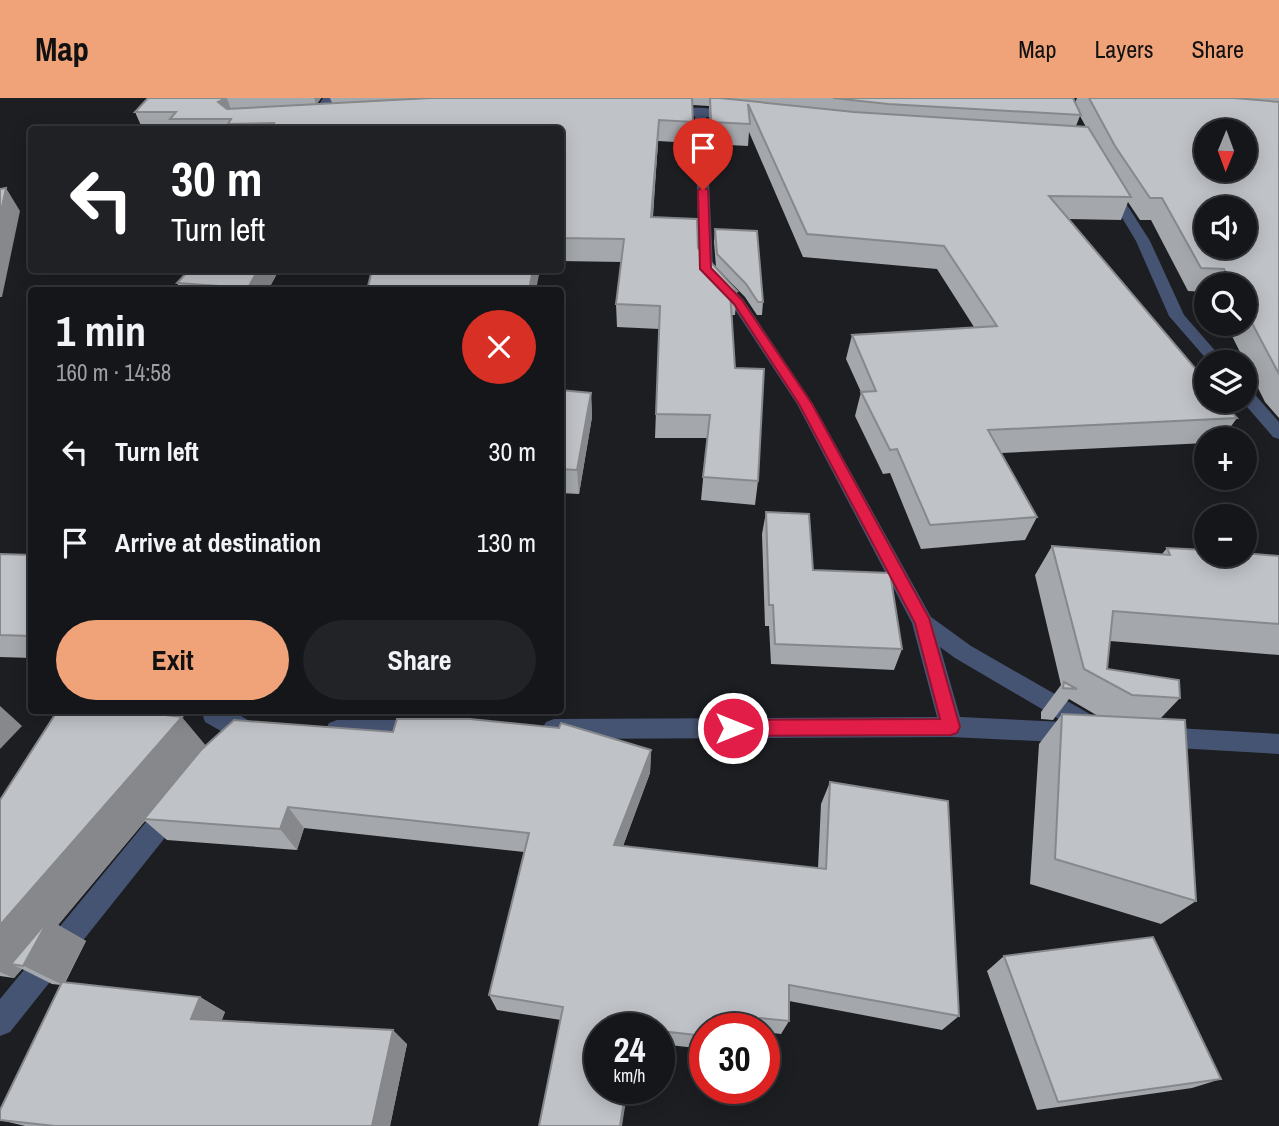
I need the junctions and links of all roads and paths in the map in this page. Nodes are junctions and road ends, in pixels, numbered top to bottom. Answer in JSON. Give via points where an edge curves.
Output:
{"nodes":[{"id":1,"x":328,"y":98,"type":"edge"},
{"id":2,"x":649,"y":109,"type":"edge"},
{"id":3,"x":700,"y":111,"type":"junction"},
{"id":4,"x":750,"y":117,"type":"edge"},
{"id":5,"x":312,"y":119,"type":"edge"},
{"id":6,"x":1098,"y":169,"type":"edge"},
{"id":7,"x":1207,"y":350,"type":"edge"},
{"id":8,"x":1257,"y":408,"type":"edge"},
{"id":9,"x":1279,"y":433,"type":"edge"},
{"id":10,"x":923,"y":623,"type":"junction"},
{"id":11,"x":212,"y":714,"type":"edge"},
{"id":12,"x":951,"y":727,"type":"junction"},
{"id":13,"x":535,"y":729,"type":"edge"},
{"id":14,"x":272,"y":730,"type":"edge"},
{"id":15,"x":314,"y":730,"type":"edge"},
{"id":16,"x":438,"y":730,"type":"edge"},
{"id":17,"x":1118,"y":735,"type":"junction"},
{"id":18,"x":1279,"y":744,"type":"edge"},
{"id":19,"x":192,"y":785,"type":"edge"},
{"id":20,"x":0,"y":1022,"type":"edge"}],
"edges":[{"from":1,"to":5,"type":"street","via":[[323,108],[344,117]]},
{"from":2,"to":3,"type":"street"},
{"from":3,"to":4,"type":"street"},
{"from":3,"to":10,"type":"street","via":[[706,269],[738,302],[805,404]]},
{"from":6,"to":7,"type":"street","via":[[1143,241],[1177,316]]},
{"from":8,"to":9,"type":"street"},
{"from":10,"to":12,"type":"street"},
{"from":10,"to":17,"type":"street","via":[[963,652]]},
{"from":11,"to":14,"type":"street","via":[[236,739]]},
{"from":12,"to":13,"type":"street"},
{"from":12,"to":17,"type":"street"},
{"from":15,"to":16,"type":"street"},
{"from":17,"to":18,"type":"street"},
{"from":19,"to":20,"type":"street"}]}
